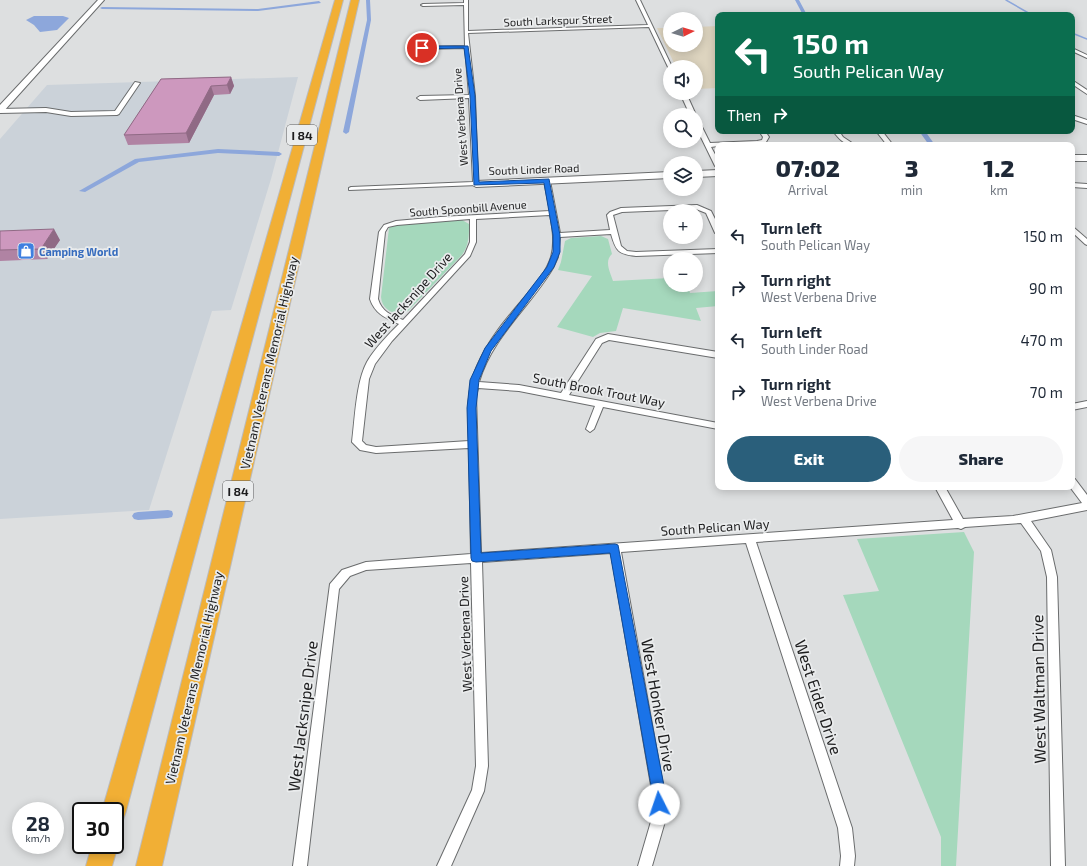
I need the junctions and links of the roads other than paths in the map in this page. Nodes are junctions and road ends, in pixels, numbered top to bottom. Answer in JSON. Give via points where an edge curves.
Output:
{"nodes":[{"id":1,"x":101,"y":0,"type":"edge"},
{"id":2,"x":332,"y":0,"type":"edge"},
{"id":3,"x":339,"y":0,"type":"edge"},
{"id":4,"x":355,"y":0,"type":"edge"},
{"id":5,"x":638,"y":0,"type":"edge"},
{"id":6,"x":466,"y":2,"type":"edge"},
{"id":7,"x":423,"y":5,"type":"dead end"},
{"id":8,"x":650,"y":26,"type":"junction"},
{"id":9,"x":330,"y":32,"type":"junction"},
{"id":10,"x":466,"y":32,"type":"junction"},
{"id":11,"x":466,"y":47,"type":"junction"},
{"id":12,"x":422,"y":48,"type":"dead end"},
{"id":13,"x":1075,"y":51,"type":"edge"},
{"id":14,"x":1087,"y":57,"type":"edge"},
{"id":15,"x":667,"y":60,"type":"edge"},
{"id":16,"x":137,"y":83,"type":"dead end"},
{"id":17,"x":1075,"y":84,"type":"edge"},
{"id":18,"x":1087,"y":92,"type":"edge"},
{"id":19,"x":472,"y":96,"type":"junction"},
{"id":20,"x":420,"y":98,"type":"dead end"},
{"id":21,"x":0,"y":111,"type":"edge"},
{"id":22,"x":1075,"y":118,"type":"edge"},
{"id":23,"x":1087,"y":122,"type":"edge"},
{"id":24,"x":764,"y":134,"type":"edge"},
{"id":25,"x":838,"y":134,"type":"edge"},
{"id":26,"x":881,"y":134,"type":"edge"},
{"id":27,"x":703,"y":135,"type":"edge"},
{"id":28,"x":759,"y":142,"type":"edge"},
{"id":29,"x":847,"y":142,"type":"edge"},
{"id":30,"x":887,"y":142,"type":"edge"},
{"id":31,"x":708,"y":145,"type":"junction"},
{"id":32,"x":715,"y":145,"type":"edge"},
{"id":33,"x":1075,"y":158,"type":"edge"},
{"id":34,"x":1087,"y":158,"type":"edge"},
{"id":35,"x":715,"y":160,"type":"edge"},
{"id":36,"x":715,"y":173,"type":"edge"},
{"id":37,"x":703,"y":174,"type":"edge"},
{"id":38,"x":663,"y":175,"type":"edge"},
{"id":39,"x":546,"y":181,"type":"junction"},
{"id":40,"x":476,"y":184,"type":"junction"},
{"id":41,"x":1075,"y":185,"type":"edge"},
{"id":42,"x":1087,"y":186,"type":"edge"},
{"id":43,"x":351,"y":189,"type":"dead end"},
{"id":44,"x":552,"y":213,"type":"junction"},
{"id":45,"x":473,"y":217,"type":"junction"},
{"id":46,"x":715,"y":226,"type":"edge"},
{"id":47,"x":1075,"y":231,"type":"edge"},
{"id":48,"x":614,"y":232,"type":"junction"},
{"id":49,"x":556,"y":235,"type":"junction"},
{"id":50,"x":1087,"y":242,"type":"edge"},
{"id":51,"x":715,"y":251,"type":"edge"},
{"id":52,"x":404,"y":323,"type":"junction"},
{"id":53,"x":715,"y":355,"type":"edge"},
{"id":54,"x":474,"y":385,"type":"junction"},
{"id":55,"x":563,"y":397,"type":"junction"},
{"id":56,"x":600,"y":404,"type":"junction"},
{"id":57,"x":1087,"y":404,"type":"edge"},
{"id":58,"x":1075,"y":406,"type":"edge"},
{"id":59,"x":715,"y":425,"type":"edge"},
{"id":60,"x":590,"y":429,"type":"dead end"},
{"id":61,"x":473,"y":444,"type":"junction"},
{"id":62,"x":1075,"y":486,"type":"edge"},
{"id":63,"x":942,"y":490,"type":"edge"},
{"id":64,"x":1087,"y":504,"type":"edge"},
{"id":65,"x":1024,"y":518,"type":"junction"},
{"id":66,"x":961,"y":525,"type":"junction"},
{"id":67,"x":750,"y":539,"type":"junction"},
{"id":68,"x":615,"y":548,"type":"junction"},
{"id":69,"x":476,"y":558,"type":"junction"},
{"id":70,"x":346,"y":574,"type":"joint"},
{"id":71,"x":116,"y":802,"type":"edge"},
{"id":72,"x":102,"y":854,"type":"edge"},
{"id":73,"x":99,"y":866,"type":"edge"},
{"id":74,"x":149,"y":866,"type":"edge"},
{"id":75,"x":300,"y":866,"type":"edge"},
{"id":76,"x":444,"y":866,"type":"edge"},
{"id":77,"x":645,"y":866,"type":"edge"},
{"id":78,"x":847,"y":866,"type":"edge"},
{"id":79,"x":1058,"y":866,"type":"edge"}],
"edges":[{"from":1,"to":21,"type":"street"},
{"from":2,"to":9,"type":"highway","via":[[329,12]]},
{"from":3,"to":9,"type":"highway","name":"Vietnam Veterans Memorial Highway","number":"I 84"},
{"from":4,"to":74,"type":"highway","name":"Vietnam Veterans Memorial Highway","number":"I 84"},
{"from":5,"to":8,"type":"street"},
{"from":6,"to":7,"type":"street"},
{"from":6,"to":10,"type":"street","name":"West Verbena Drive"},
{"from":8,"to":10,"type":"street","name":"South Larkspur Street"},
{"from":8,"to":15,"type":"street"},
{"from":9,"to":71,"type":"highway","name":"Vietnam Veterans Memorial Highway","number":"I 84"},
{"from":10,"to":11,"type":"street","name":"West Verbena Drive"},
{"from":11,"to":12,"type":"street"},
{"from":11,"to":19,"type":"street","name":"West Verbena Drive"},
{"from":13,"to":14,"type":"street"},
{"from":16,"to":21,"type":"street","via":[[117,113]]},
{"from":17,"to":18,"type":"street"},
{"from":19,"to":20,"type":"street"},
{"from":19,"to":40,"type":"street","name":"West Verbena Drive"},
{"from":22,"to":23,"type":"street"},
{"from":24,"to":28,"type":"street","via":[[766,137]]},
{"from":25,"to":29,"type":"street"},
{"from":26,"to":30,"type":"street"},
{"from":27,"to":31,"type":"street"},
{"from":31,"to":32,"type":"street"},
{"from":31,"to":35,"type":"street"},
{"from":33,"to":34,"type":"street"},
{"from":36,"to":37,"type":"street"},
{"from":38,"to":39,"type":"street","name":"South Linder Road"},
{"from":39,"to":40,"type":"street","name":"South Linder Road"},
{"from":39,"to":44,"type":"street","name":"West Verbena Drive"},
{"from":40,"to":43,"type":"street","name":"South Linder Road"},
{"from":41,"to":42,"type":"street"},
{"from":44,"to":45,"type":"street","name":"South Spoonbill Avenue"},
{"from":44,"to":49,"type":"street","name":"West Verbena Drive"},
{"from":45,"to":52,"type":"street","name":"West Jacksnipe Drive","via":[[473,242],[468,255]]},
{"from":45,"to":52,"type":"street","name":"South Spoonbill Avenue","via":[[396,223],[386,226],[382,232],[374,299],[382,314]]},
{"from":46,"to":48,"type":"street","via":[[709,212],[702,208],[621,210],[612,212],[610,218]]},
{"from":47,"to":50,"type":"street"},
{"from":48,"to":49,"type":"street"},
{"from":48,"to":51,"type":"street","via":[[618,247],[625,253]]},
{"from":49,"to":54,"type":"street","name":"West Verbena Drive","via":[[556,252],[551,267],[487,350],[478,368]]},
{"from":52,"to":61,"type":"street","name":"West Jacksnipe Drive","via":[[371,363],[365,379],[357,442],[363,448],[376,450]]},
{"from":53,"to":55,"type":"street","via":[[608,338],[599,341]]},
{"from":54,"to":55,"type":"street","name":"South Brook Trout Way","via":[[519,388]]},
{"from":54,"to":61,"type":"street","name":"West Verbena Drive"},
{"from":55,"to":56,"type":"street","name":"South Brook Trout Way"},
{"from":56,"to":59,"type":"street","name":"South Brook Trout Way"},
{"from":56,"to":60,"type":"street"},
{"from":57,"to":58,"type":"street"},
{"from":61,"to":69,"type":"street","name":"West Verbena Drive"},
{"from":62,"to":64,"type":"street"},
{"from":63,"to":66,"type":"street"},
{"from":64,"to":65,"type":"street","name":"South Pelican Way"},
{"from":65,"to":66,"type":"street","name":"South Pelican Way"},
{"from":65,"to":79,"type":"street","name":"West Waltman Drive","via":[[1046,550],[1052,577]]},
{"from":66,"to":67,"type":"street","name":"South Pelican Way"},
{"from":67,"to":68,"type":"street","name":"South Pelican Way"},
{"from":67,"to":78,"type":"street","name":"West Eider Drive","via":[[845,828]]},
{"from":68,"to":69,"type":"street","name":"South Pelican Way"},
{"from":68,"to":77,"type":"street","name":"West Honker Drive","via":[[658,791],[659,818]]},
{"from":69,"to":70,"type":"street","name":"South Pelican Way","via":[[366,566]]},
{"from":69,"to":76,"type":"street","name":"West Verbena Drive","via":[[482,766],[478,791]]},
{"from":70,"to":75,"type":"street","name":"West Jacksnipe Drive","via":[[334,587]]},
{"from":72,"to":73,"type":"highway"}]}
